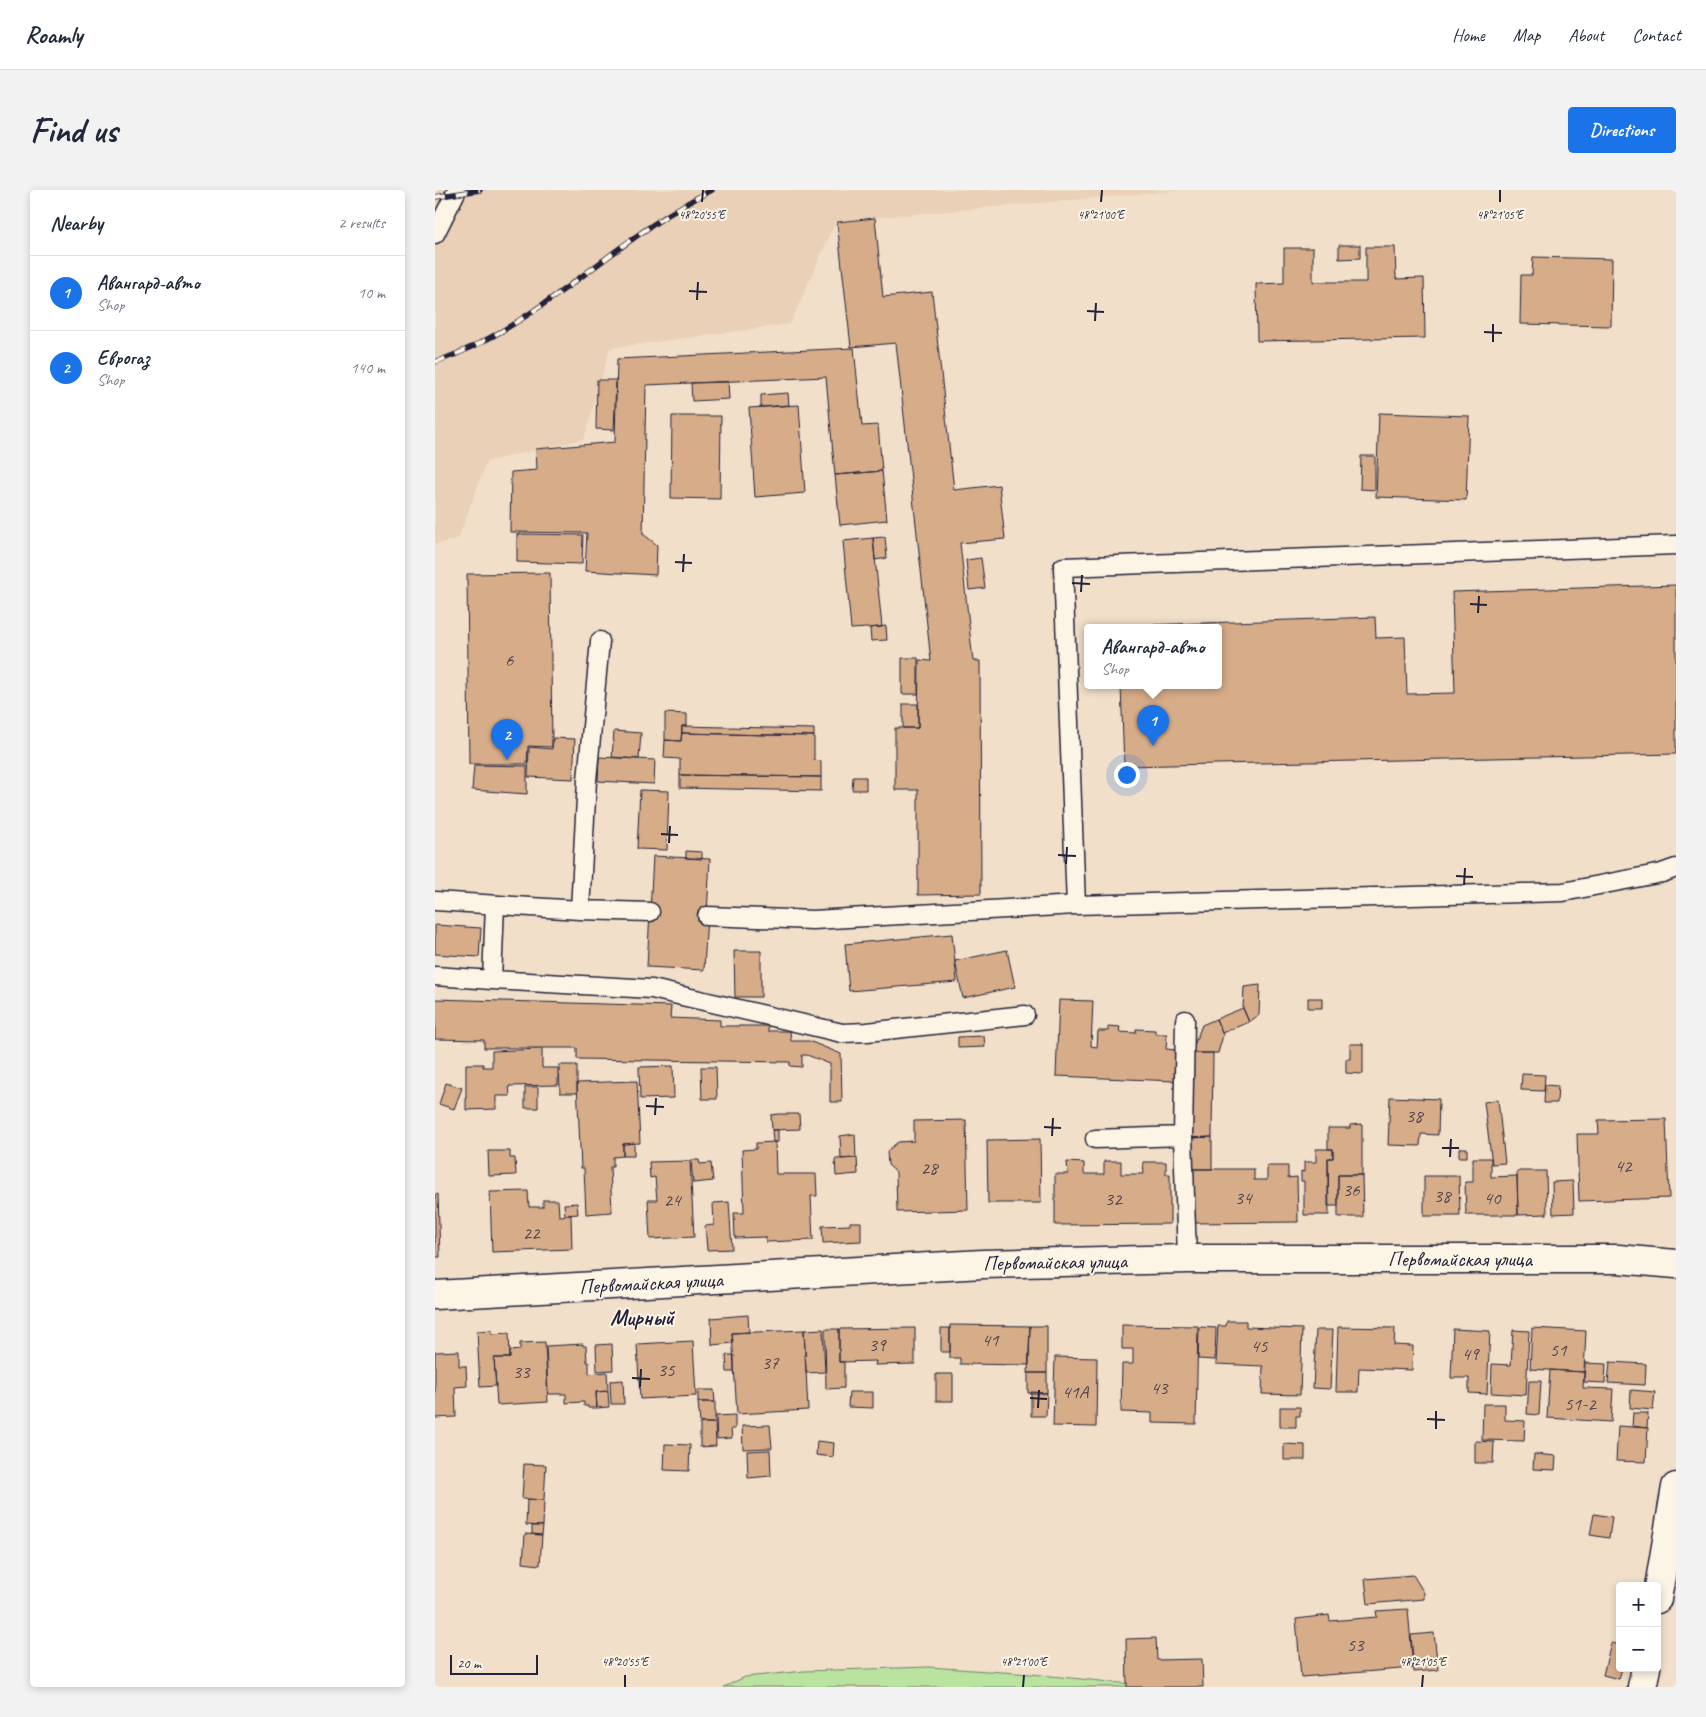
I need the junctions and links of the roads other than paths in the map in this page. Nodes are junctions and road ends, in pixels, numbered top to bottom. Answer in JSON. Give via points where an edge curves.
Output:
{"nodes":[{"id":1,"x":457,"y":190,"type":"edge"},
{"id":2,"x":435,"y":234,"type":"edge"},
{"id":3,"x":1676,"y":545,"type":"edge"},
{"id":4,"x":600,"y":641,"type":"dead end"},
{"id":5,"x":1676,"y":868,"type":"edge"},
{"id":6,"x":435,"y":901,"type":"edge"},
{"id":7,"x":495,"y":905,"type":"junction"},
{"id":8,"x":1076,"y":905,"type":"junction"},
{"id":9,"x":580,"y":910,"type":"junction"},
{"id":10,"x":650,"y":912,"type":"dead end"},
{"id":11,"x":707,"y":916,"type":"dead end"},
{"id":12,"x":435,"y":976,"type":"edge"},
{"id":13,"x":492,"y":980,"type":"junction"},
{"id":14,"x":1025,"y":1015,"type":"dead end"},
{"id":15,"x":1185,"y":1020,"type":"dead end"},
{"id":16,"x":1183,"y":1136,"type":"junction"},
{"id":17,"x":1095,"y":1139,"type":"dead end"},
{"id":18,"x":1187,"y":1259,"type":"junction"},
{"id":19,"x":1676,"y":1264,"type":"edge"},
{"id":20,"x":435,"y":1296,"type":"edge"},
{"id":21,"x":1676,"y":1487,"type":"edge"},
{"id":22,"x":1671,"y":1553,"type":"edge"},
{"id":23,"x":1661,"y":1586,"type":"edge"},
{"id":24,"x":1644,"y":1672,"type":"edge"},
{"id":25,"x":1642,"y":1687,"type":"edge"}],
"edges":[{"from":1,"to":2,"type":"lane"},
{"from":3,"to":8,"type":"lane","via":[[1063,566]]},
{"from":4,"to":9,"type":"lane","via":[[587,780]]},
{"from":5,"to":8,"type":"lane","via":[[1563,892]]},
{"from":6,"to":7,"type":"lane"},
{"from":7,"to":9,"type":"lane"},
{"from":7,"to":13,"type":"lane"},
{"from":8,"to":11,"type":"lane","via":[[813,920]]},
{"from":9,"to":10,"type":"lane"},
{"from":12,"to":13,"type":"lane"},
{"from":13,"to":14,"type":"lane","via":[[652,989],[842,1033]]},
{"from":15,"to":16,"type":"lane"},
{"from":16,"to":17,"type":"lane"},
{"from":16,"to":18,"type":"lane"},
{"from":18,"to":19,"type":"street","name":"Первомайская улица","via":[[1618,1259]]},
{"from":18,"to":20,"type":"street","name":"Первомайская улица","via":[[983,1264]]},
{"from":21,"to":22,"type":"street"},
{"from":22,"to":23,"type":"street"},
{"from":24,"to":25,"type":"street"}]}
